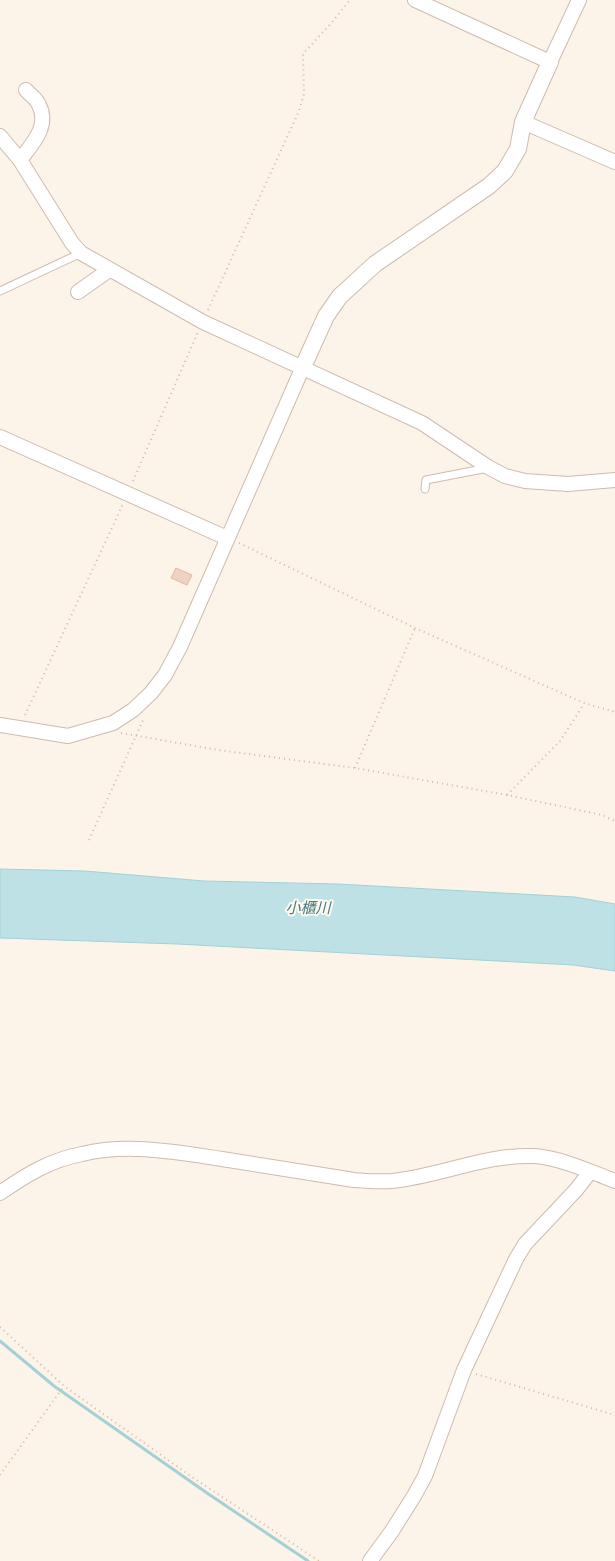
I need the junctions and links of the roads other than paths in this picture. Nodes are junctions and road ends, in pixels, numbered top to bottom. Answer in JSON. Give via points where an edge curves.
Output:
{"nodes":[{"id":1,"x":415,"y":0,"type":"edge"},
{"id":2,"x":579,"y":0,"type":"edge"},
{"id":3,"x":550,"y":62,"type":"junction"},
{"id":4,"x":26,"y":90,"type":"dead end"},
{"id":5,"x":523,"y":122,"type":"junction"},
{"id":6,"x":0,"y":136,"type":"edge"},
{"id":7,"x":20,"y":160,"type":"junction"},
{"id":8,"x":615,"y":162,"type":"edge"},
{"id":9,"x":81,"y":253,"type":"junction"},
{"id":10,"x":109,"y":270,"type":"junction"},
{"id":11,"x":0,"y":291,"type":"edge"},
{"id":12,"x":78,"y":292,"type":"dead end"},
{"id":13,"x":302,"y":368,"type":"junction"},
{"id":14,"x":0,"y":437,"type":"edge"},
{"id":15,"x":488,"y":468,"type":"junction"},
{"id":16,"x":615,"y":480,"type":"edge"},
{"id":17,"x":424,"y":489,"type":"dead end"},
{"id":18,"x":227,"y":538,"type":"junction"},
{"id":19,"x":0,"y":725,"type":"edge"},
{"id":20,"x":590,"y":1172,"type":"junction"},
{"id":21,"x":615,"y":1181,"type":"edge"},
{"id":22,"x":0,"y":1193,"type":"edge"},
{"id":23,"x":370,"y":1561,"type":"edge"}],
"edges":[{"from":1,"to":3,"type":"street"},
{"from":2,"to":3,"type":"street"},
{"from":3,"to":5,"type":"street"},
{"from":4,"to":7,"type":"street","via":[[39,104],[43,125]]},
{"from":5,"to":8,"type":"street"},
{"from":5,"to":13,"type":"street","via":[[518,149],[497,180],[375,264],[340,296],[326,316]]},
{"from":6,"to":7,"type":"street"},
{"from":7,"to":9,"type":"street"},
{"from":9,"to":10,"type":"street"},
{"from":9,"to":11,"type":"lane"},
{"from":10,"to":12,"type":"street"},
{"from":10,"to":13,"type":"street","via":[[203,322]]},
{"from":13,"to":15,"type":"street","via":[[422,423]]},
{"from":13,"to":18,"type":"street"},
{"from":14,"to":18,"type":"street"},
{"from":15,"to":16,"type":"street","via":[[525,481],[568,484]]},
{"from":15,"to":17,"type":"lane","via":[[426,480]]},
{"from":18,"to":19,"type":"street","via":[[180,647],[159,683],[141,703],[114,723],[68,736]]},
{"from":20,"to":21,"type":"street"},
{"from":20,"to":22,"type":"street","via":[[549,1158],[527,1156],[401,1180],[366,1181],[167,1151],[119,1149],[82,1154],[47,1165],[25,1175]]},
{"from":20,"to":23,"type":"street","via":[[525,1244],[516,1259],[464,1370],[425,1476]]}]}
